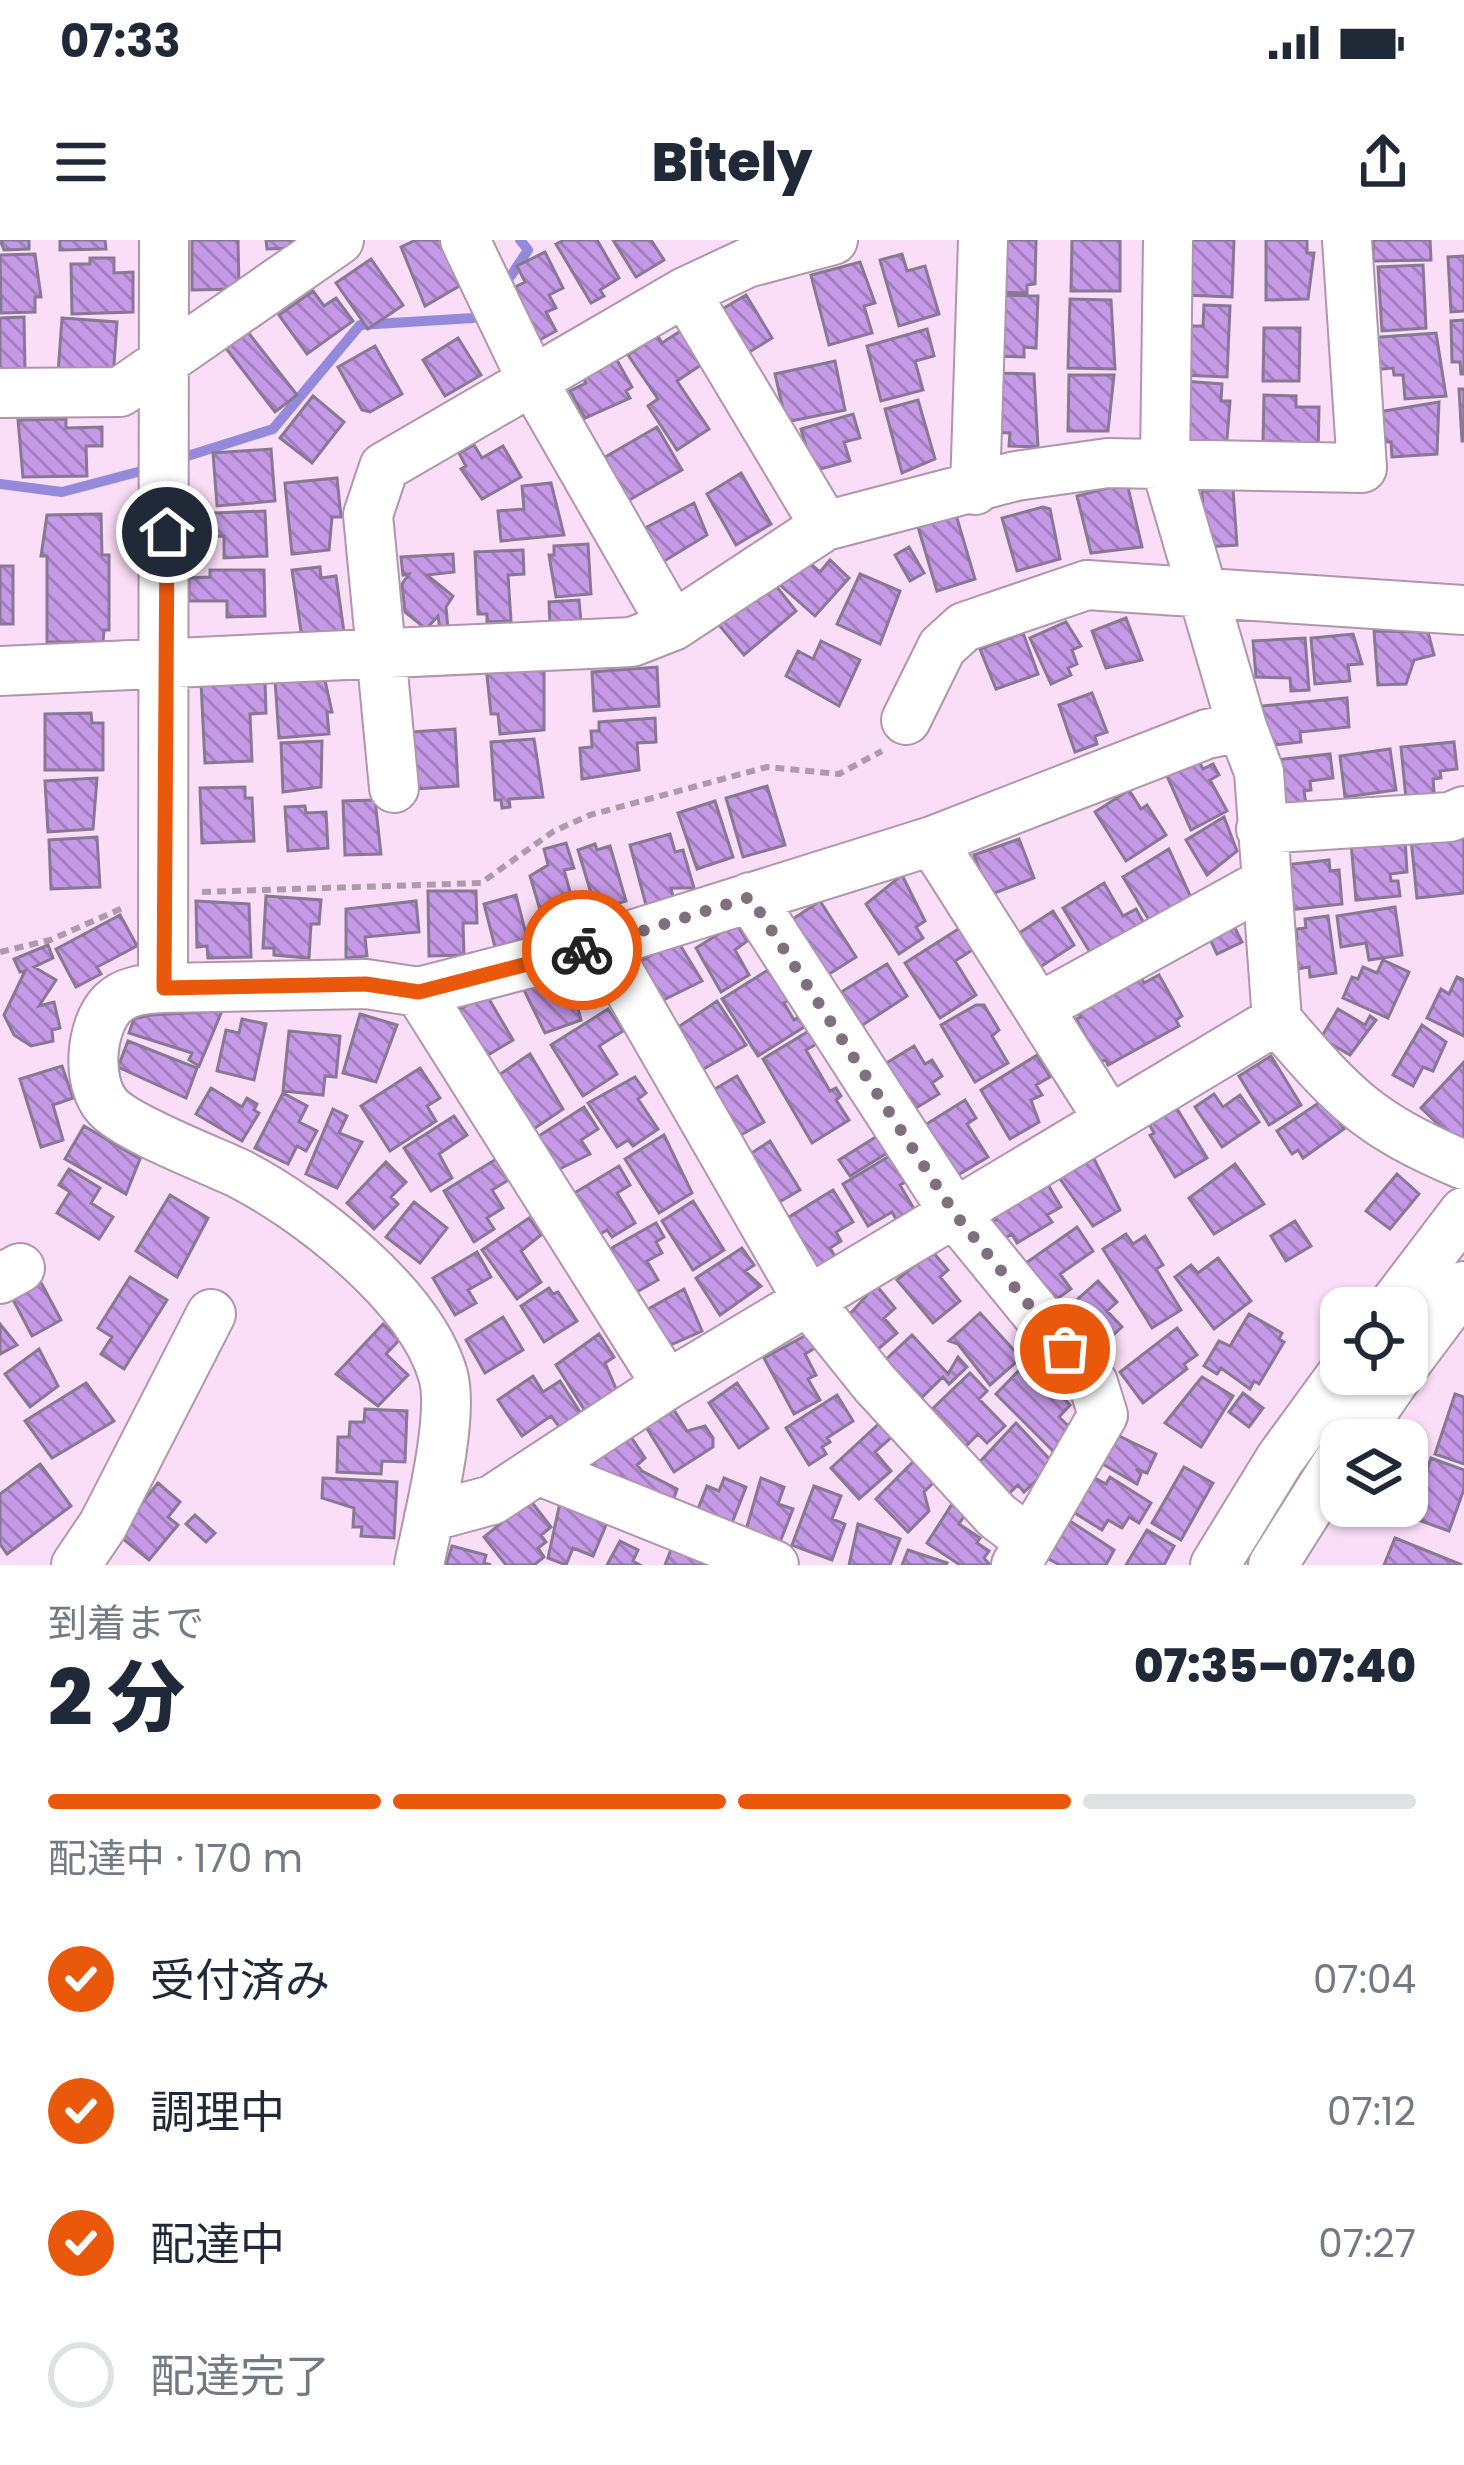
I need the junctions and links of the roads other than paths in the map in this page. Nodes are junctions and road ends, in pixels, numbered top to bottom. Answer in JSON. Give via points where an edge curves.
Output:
{"nodes":[{"id":1,"x":164,"y":240,"type":"edge"},
{"id":2,"x":339,"y":240,"type":"edge"},
{"id":3,"x":465,"y":240,"type":"edge"},
{"id":4,"x":833,"y":240,"type":"edge"},
{"id":5,"x":982,"y":240,"type":"edge"},
{"id":6,"x":1168,"y":240,"type":"edge"},
{"id":7,"x":1347,"y":240,"type":"edge"},
{"id":8,"x":685,"y":292,"type":"junction"},
{"id":9,"x":166,"y":354,"type":"junction"},
{"id":10,"x":532,"y":380,"type":"junction"},
{"id":11,"x":0,"y":393,"type":"edge"},
{"id":12,"x":1165,"y":463,"type":"junction"},
{"id":13,"x":975,"y":490,"type":"junction"},
{"id":14,"x":825,"y":526,"type":"junction"},
{"id":15,"x":1199,"y":590,"type":"junction"},
{"id":16,"x":1464,"y":610,"type":"edge"},
{"id":17,"x":673,"y":626,"type":"junction"},
{"id":18,"x":383,"y":658,"type":"junction"},
{"id":19,"x":167,"y":665,"type":"junction"},
{"id":20,"x":0,"y":670,"type":"edge"},
{"id":21,"x":906,"y":720,"type":"road end"},
{"id":22,"x":1242,"y":727,"type":"junction"},
{"id":23,"x":394,"y":788,"type":"dead end"},
{"id":24,"x":1464,"y":811,"type":"edge"},
{"id":25,"x":1261,"y":829,"type":"junction"},
{"id":26,"x":932,"y":841,"type":"junction"},
{"id":27,"x":1265,"y":883,"type":"junction"},
{"id":28,"x":750,"y":897,"type":"junction"},
{"id":29,"x":603,"y":944,"type":"junction"},
{"id":30,"x":164,"y":988,"type":"junction"},
{"id":31,"x":419,"y":992,"type":"junction"},
{"id":32,"x":1038,"y":1008,"type":"junction"},
{"id":33,"x":1276,"y":1020,"type":"junction"},
{"id":34,"x":1108,"y":1118,"type":"junction"},
{"id":35,"x":1464,"y":1165,"type":"edge"},
{"id":36,"x":1464,"y":1212,"type":"edge"},
{"id":37,"x":955,"y":1214,"type":"junction"},
{"id":38,"x":1464,"y":1286,"type":"edge"},
{"id":39,"x":1407,"y":1287,"type":"edge"},
{"id":40,"x":809,"y":1302,"type":"junction"},
{"id":41,"x":211,"y":1314,"type":"dead end"},
{"id":42,"x":1428,"y":1334,"type":"edge"},
{"id":43,"x":667,"y":1385,"type":"junction"},
{"id":44,"x":1327,"y":1395,"type":"edge"},
{"id":45,"x":539,"y":1471,"type":"junction"},
{"id":46,"x":1320,"y":1491,"type":"edge"},
{"id":47,"x":429,"y":1517,"type":"junction"},
{"id":48,"x":1023,"y":1553,"type":"edge"},
{"id":49,"x":76,"y":1565,"type":"edge"},
{"id":50,"x":419,"y":1565,"type":"edge"},
{"id":51,"x":774,"y":1565,"type":"edge"},
{"id":52,"x":1215,"y":1565,"type":"edge"},
{"id":53,"x":1274,"y":1565,"type":"edge"}],
"edges":[{"from":1,"to":9,"type":"street"},
{"from":2,"to":9,"type":"street"},
{"from":3,"to":10,"type":"street"},
{"from":4,"to":8,"type":"street","via":[[747,263]]},
{"from":5,"to":13,"type":"street"},
{"from":6,"to":12,"type":"street"},
{"from":7,"to":12,"type":"street","via":[[1362,468]]},
{"from":8,"to":10,"type":"street"},
{"from":8,"to":14,"type":"street"},
{"from":9,"to":11,"type":"street","via":[[120,392]]},
{"from":9,"to":19,"type":"street"},
{"from":10,"to":17,"type":"street"},
{"from":10,"to":18,"type":"street","via":[[384,467],[368,515]]},
{"from":12,"to":13,"type":"street","via":[[1064,465]]},
{"from":12,"to":15,"type":"street"},
{"from":13,"to":14,"type":"street"},
{"from":14,"to":17,"type":"street"},
{"from":15,"to":16,"type":"street"},
{"from":15,"to":21,"type":"street","via":[[1087,585],[975,622],[942,647]]},
{"from":15,"to":22,"type":"street"},
{"from":17,"to":18,"type":"street","via":[[632,643]]},
{"from":18,"to":19,"type":"street"},
{"from":18,"to":23,"type":"street"},
{"from":19,"to":20,"type":"street"},
{"from":19,"to":30,"type":"street"},
{"from":22,"to":25,"type":"street","via":[[1259,772]]},
{"from":22,"to":26,"type":"street"},
{"from":24,"to":25,"type":"street"},
{"from":25,"to":27,"type":"street"},
{"from":26,"to":28,"type":"street"},
{"from":26,"to":32,"type":"street"},
{"from":27,"to":32,"type":"street"},
{"from":27,"to":33,"type":"street"},
{"from":28,"to":29,"type":"street"},
{"from":28,"to":37,"type":"street"},
{"from":29,"to":31,"type":"street"},
{"from":29,"to":40,"type":"street"},
{"from":30,"to":31,"type":"street","via":[[366,984]]},
{"from":30,"to":47,"type":"street","via":[[136,990],[106,1012],[93,1065],[101,1097],[122,1116],[247,1178],[400,1295],[444,1376]]},
{"from":31,"to":43,"type":"street"},
{"from":32,"to":34,"type":"street"},
{"from":33,"to":34,"type":"street"},
{"from":33,"to":35,"type":"street","via":[[1354,1107]]},
{"from":34,"to":37,"type":"street"},
{"from":36,"to":39,"type":"street"},
{"from":37,"to":40,"type":"street"},
{"from":37,"to":48,"type":"street","via":[[1093,1383],[1103,1415]]},
{"from":38,"to":42,"type":"street"},
{"from":40,"to":43,"type":"street"},
{"from":40,"to":48,"type":"street"},
{"from":41,"to":49,"type":"street"},
{"from":43,"to":45,"type":"street"},
{"from":44,"to":52,"type":"street"},
{"from":45,"to":47,"type":"street","via":[[492,1501]]},
{"from":45,"to":51,"type":"street"},
{"from":46,"to":53,"type":"street"},
{"from":47,"to":50,"type":"street"}]}
